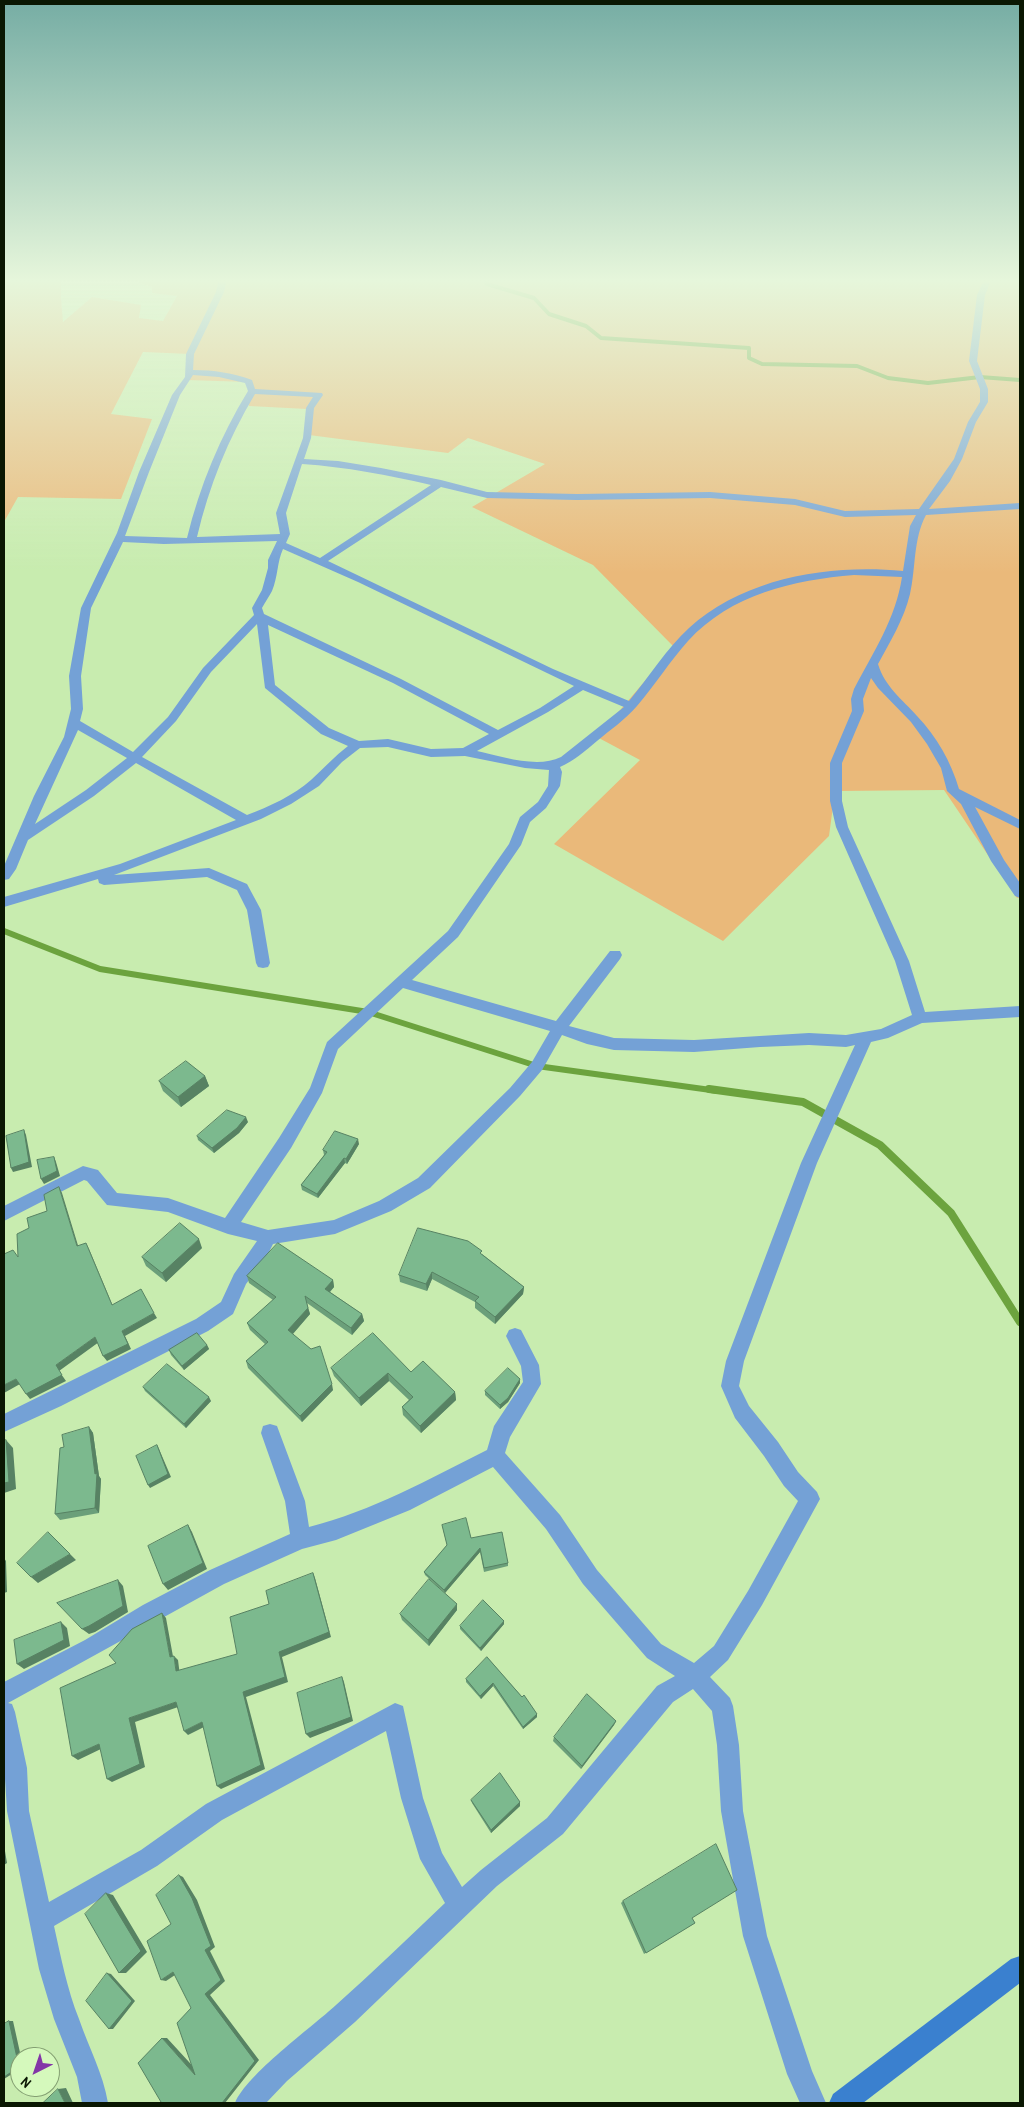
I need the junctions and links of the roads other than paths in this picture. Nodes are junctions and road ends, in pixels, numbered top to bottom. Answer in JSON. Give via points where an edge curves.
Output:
{"nodes":[{"id":1,"x":189,"y":376,"type":"edge"},
{"id":2,"x":233,"y":376,"type":"edge"},
{"id":3,"x":979,"y":376,"type":"edge"},
{"id":4,"x":252,"y":390,"type":"junction"},
{"id":5,"x":298,"y":461,"type":"junction"},
{"id":6,"x":441,"y":483,"type":"junction"},
{"id":7,"x":1020,"y":506,"type":"edge"},
{"id":8,"x":923,"y":512,"type":"junction"},
{"id":9,"x":119,"y":539,"type":"junction"},
{"id":10,"x":191,"y":540,"type":"junction"},
{"id":11,"x":282,"y":541,"type":"junction"},
{"id":12,"x":320,"y":562,"type":"junction"},
{"id":13,"x":908,"y":575,"type":"junction"},
{"id":14,"x":261,"y":616,"type":"junction"},
{"id":15,"x":873,"y":665,"type":"junction"},
{"id":16,"x":583,"y":685,"type":"junction"},
{"id":17,"x":631,"y":706,"type":"junction"},
{"id":18,"x":74,"y":723,"type":"junction"},
{"id":19,"x":498,"y":734,"type":"junction"},
{"id":20,"x":357,"y":744,"type":"junction"},
{"id":21,"x":465,"y":752,"type":"junction"},
{"id":22,"x":134,"y":759,"type":"junction"},
{"id":23,"x":553,"y":766,"type":"junction"},
{"id":24,"x":954,"y":791,"type":"junction"},
{"id":25,"x":246,"y":820,"type":"junction"},
{"id":26,"x":1020,"y":825,"type":"edge"},
{"id":27,"x":22,"y":838,"type":"junction"},
{"id":28,"x":4,"y":876,"type":"edge"},
{"id":29,"x":72,"y":882,"type":"junction"},
{"id":30,"x":1020,"y":893,"type":"edge"},
{"id":31,"x":4,"y":902,"type":"edge"},
{"id":32,"x":614,"y":955,"type":"dead end"},
{"id":33,"x":264,"y":963,"type":"dead end"},
{"id":34,"x":401,"y":981,"type":"junction"},
{"id":35,"x":1020,"y":1012,"type":"edge"},
{"id":36,"x":920,"y":1018,"type":"junction"},
{"id":37,"x":559,"y":1028,"type":"junction"},
{"id":38,"x":866,"y":1037,"type":"junction"},
{"id":39,"x":4,"y":1214,"type":"edge"},
{"id":40,"x":228,"y":1227,"type":"junction"},
{"id":41,"x":268,"y":1237,"type":"junction"},
{"id":42,"x":515,"y":1336,"type":"dead end"},
{"id":43,"x":4,"y":1423,"type":"edge"},
{"id":44,"x":270,"y":1432,"type":"dead end"},
{"id":45,"x":495,"y":1456,"type":"junction"},
{"id":46,"x":301,"y":1539,"type":"junction"},
{"id":47,"x":695,"y":1676,"type":"junction"},
{"id":48,"x":4,"y":1694,"type":"edge"},
{"id":49,"x":4,"y":1712,"type":"edge"},
{"id":50,"x":460,"y":1906,"type":"junction"},
{"id":51,"x":41,"y":1920,"type":"junction"},
{"id":52,"x":1020,"y":1968,"type":"edge"},
{"id":53,"x":95,"y":2103,"type":"edge"},
{"id":54,"x":248,"y":2103,"type":"edge"},
{"id":55,"x":813,"y":2103,"type":"edge"},
{"id":56,"x":842,"y":2103,"type":"edge"}],
"edges":[{"from":1,"to":9,"type":"street","via":[[176,395]]},
{"from":2,"to":4,"type":"street","via":[[249,382]]},
{"from":3,"to":8,"type":"street","via":[[984,402],[946,481]]},
{"from":4,"to":5,"type":"street","via":[[319,395],[310,408],[306,438]]},
{"from":4,"to":10,"type":"street","via":[[231,426],[216,462],[201,500]]},
{"from":5,"to":6,"type":"street","via":[[373,470]]},
{"from":5,"to":11,"type":"street","via":[[281,512],[285,534]]},
{"from":6,"to":8,"type":"street","via":[[487,495],[710,495],[796,502],[845,514]]},
{"from":6,"to":12,"type":"street"},
{"from":7,"to":8,"type":"street"},
{"from":8,"to":13,"type":"street","via":[[915,526]]},
{"from":9,"to":10,"type":"street"},
{"from":9,"to":18,"type":"street","via":[[86,608],[74,676],[77,709]]},
{"from":10,"to":11,"type":"street"},
{"from":11,"to":12,"type":"street"},
{"from":11,"to":14,"type":"street","via":[[273,560],[267,590],[257,608]]},
{"from":12,"to":16,"type":"street"},
{"from":13,"to":15,"type":"street","via":[[896,619]]},
{"from":13,"to":17,"type":"street","via":[[862,572],[816,576],[752,594],[721,609],[694,629]]},
{"from":14,"to":19,"type":"street"},
{"from":14,"to":20,"type":"street","via":[[269,686],[325,731]]},
{"from":14,"to":22,"type":"street","via":[[207,670],[172,719]]},
{"from":15,"to":24,"type":"street","via":[[882,686],[932,743],[947,768]]},
{"from":15,"to":36,"type":"street","via":[[860,689],[858,711],[836,763],[836,801],[853,854],[902,961]]},
{"from":16,"to":17,"type":"street"},
{"from":16,"to":19,"type":"street"},
{"from":17,"to":23,"type":"street","via":[[583,747]]},
{"from":18,"to":22,"type":"street"},
{"from":18,"to":27,"type":"street"},
{"from":19,"to":21,"type":"street"},
{"from":20,"to":21,"type":"street","via":[[388,743],[432,753]]},
{"from":20,"to":25,"type":"street","via":[[315,782],[287,801]]},
{"from":21,"to":23,"type":"street","via":[[524,764]]},
{"from":22,"to":25,"type":"street"},
{"from":22,"to":27,"type":"street"},
{"from":23,"to":34,"type":"street","via":[[556,772],[554,786],[542,804],[524,820],[515,845],[500,870],[453,934]]},
{"from":24,"to":26,"type":"street"},
{"from":24,"to":30,"type":"street","via":[[976,818],[998,861]]},
{"from":25,"to":29,"type":"street","via":[[125,867]]},
{"from":27,"to":28,"type":"street"},
{"from":29,"to":31,"type":"street"},
{"from":29,"to":33,"type":"street","via":[[209,872],[242,888],[254,910]]},
{"from":32,"to":37,"type":"street"},
{"from":34,"to":37,"type":"street"},
{"from":34,"to":40,"type":"street","via":[[332,1046],[317,1089]]},
{"from":35,"to":36,"type":"street"},
{"from":36,"to":38,"type":"street","via":[[883,1034]]},
{"from":37,"to":38,"type":"street","via":[[614,1044],[694,1046],[846,1041]]},
{"from":37,"to":41,"type":"street","via":[[537,1066],[515,1092],[424,1183],[384,1206],[335,1227]]},
{"from":38,"to":47,"type":"street","via":[[809,1164],[734,1361],[730,1386],[742,1412],[772,1449],[791,1480],[810,1499],[721,1652]]},
{"from":39,"to":40,"type":"street","via":[[83,1173],[92,1176],[113,1200],[168,1205]]},
{"from":40,"to":41,"type":"street"},
{"from":41,"to":43,"type":"street","via":[[240,1279],[227,1308],[202,1326]]},
{"from":42,"to":45,"type":"street","via":[[530,1365],[532,1384],[501,1433]]},
{"from":44,"to":46,"type":"street","via":[[295,1501]]},
{"from":45,"to":46,"type":"street","via":[[402,1503],[336,1530]]},
{"from":45,"to":47,"type":"street","via":[[553,1522],[590,1577],[654,1651]]},
{"from":46,"to":48,"type":"street","via":[[217,1577]]},
{"from":47,"to":50,"type":"street","via":[[665,1694],[555,1826],[489,1878]]},
{"from":47,"to":55,"type":"street","via":[[722,1706],[732,1811],[755,1936],[800,2074]]},
{"from":49,"to":51,"type":"street","via":[[16,1768],[18,1811]]},
{"from":50,"to":51,"type":"street","via":[[432,1859],[412,1798],[395,1714],[214,1812],[149,1858]]},
{"from":50,"to":54,"type":"street"},
{"from":51,"to":53,"type":"street","via":[[51,1969],[66,2019],[90,2077]]},
{"from":52,"to":56,"type":"street"}]}
